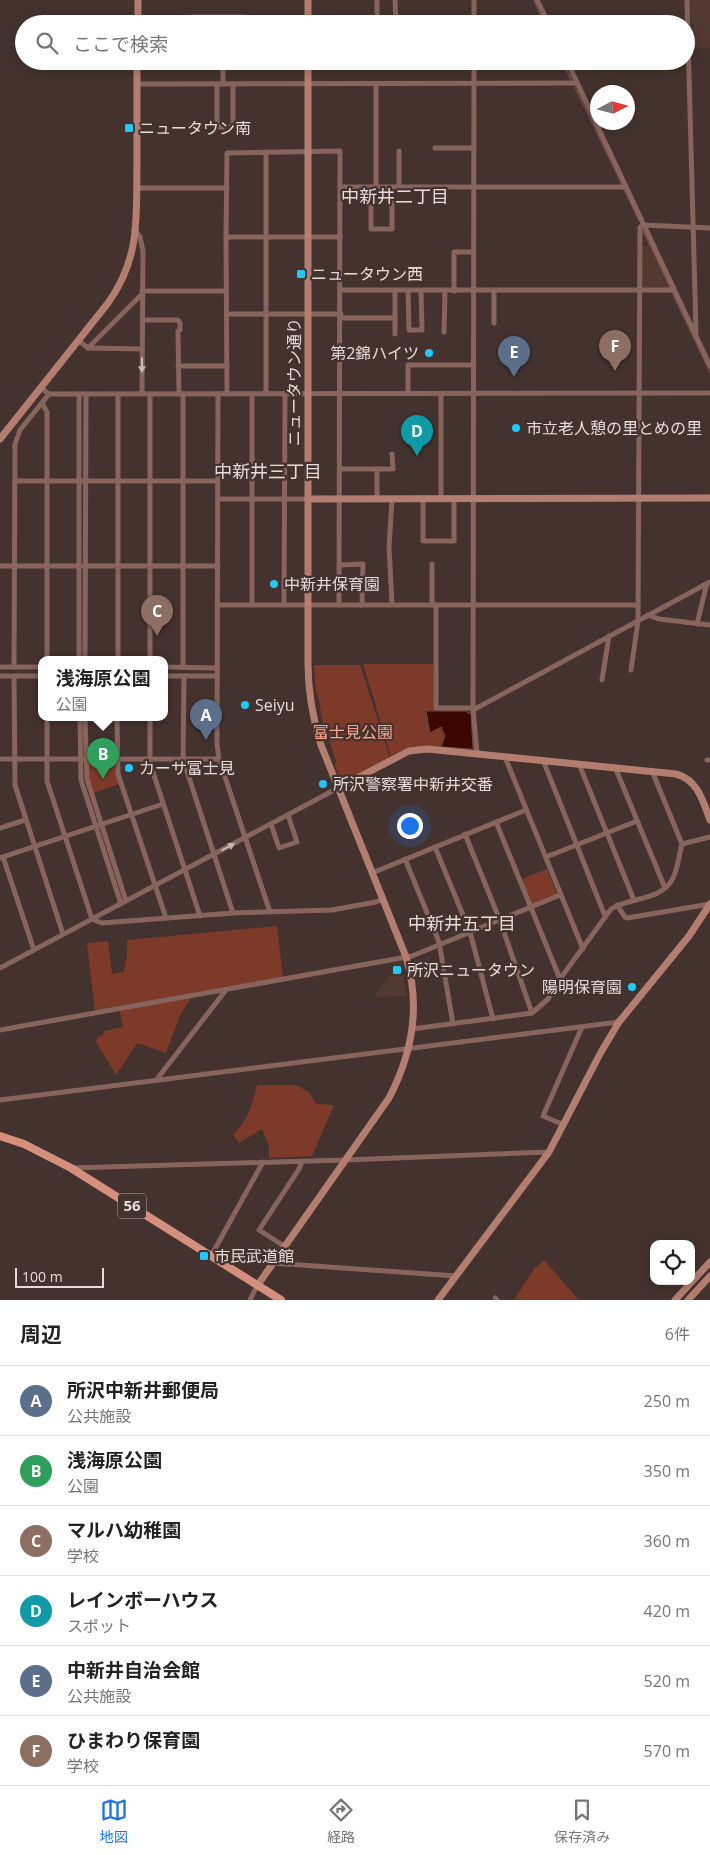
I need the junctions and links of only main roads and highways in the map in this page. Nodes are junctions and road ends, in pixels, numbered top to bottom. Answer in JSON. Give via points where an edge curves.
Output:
{"nodes":[{"id":1,"x":0,"y":1136,"type":"edge"},
{"id":2,"x":281,"y":1300,"type":"edge"}],
"edges":[{"from":1,"to":2,"type":"main road","number":"56","via":[[24,1144],[70,1168]]}]}
